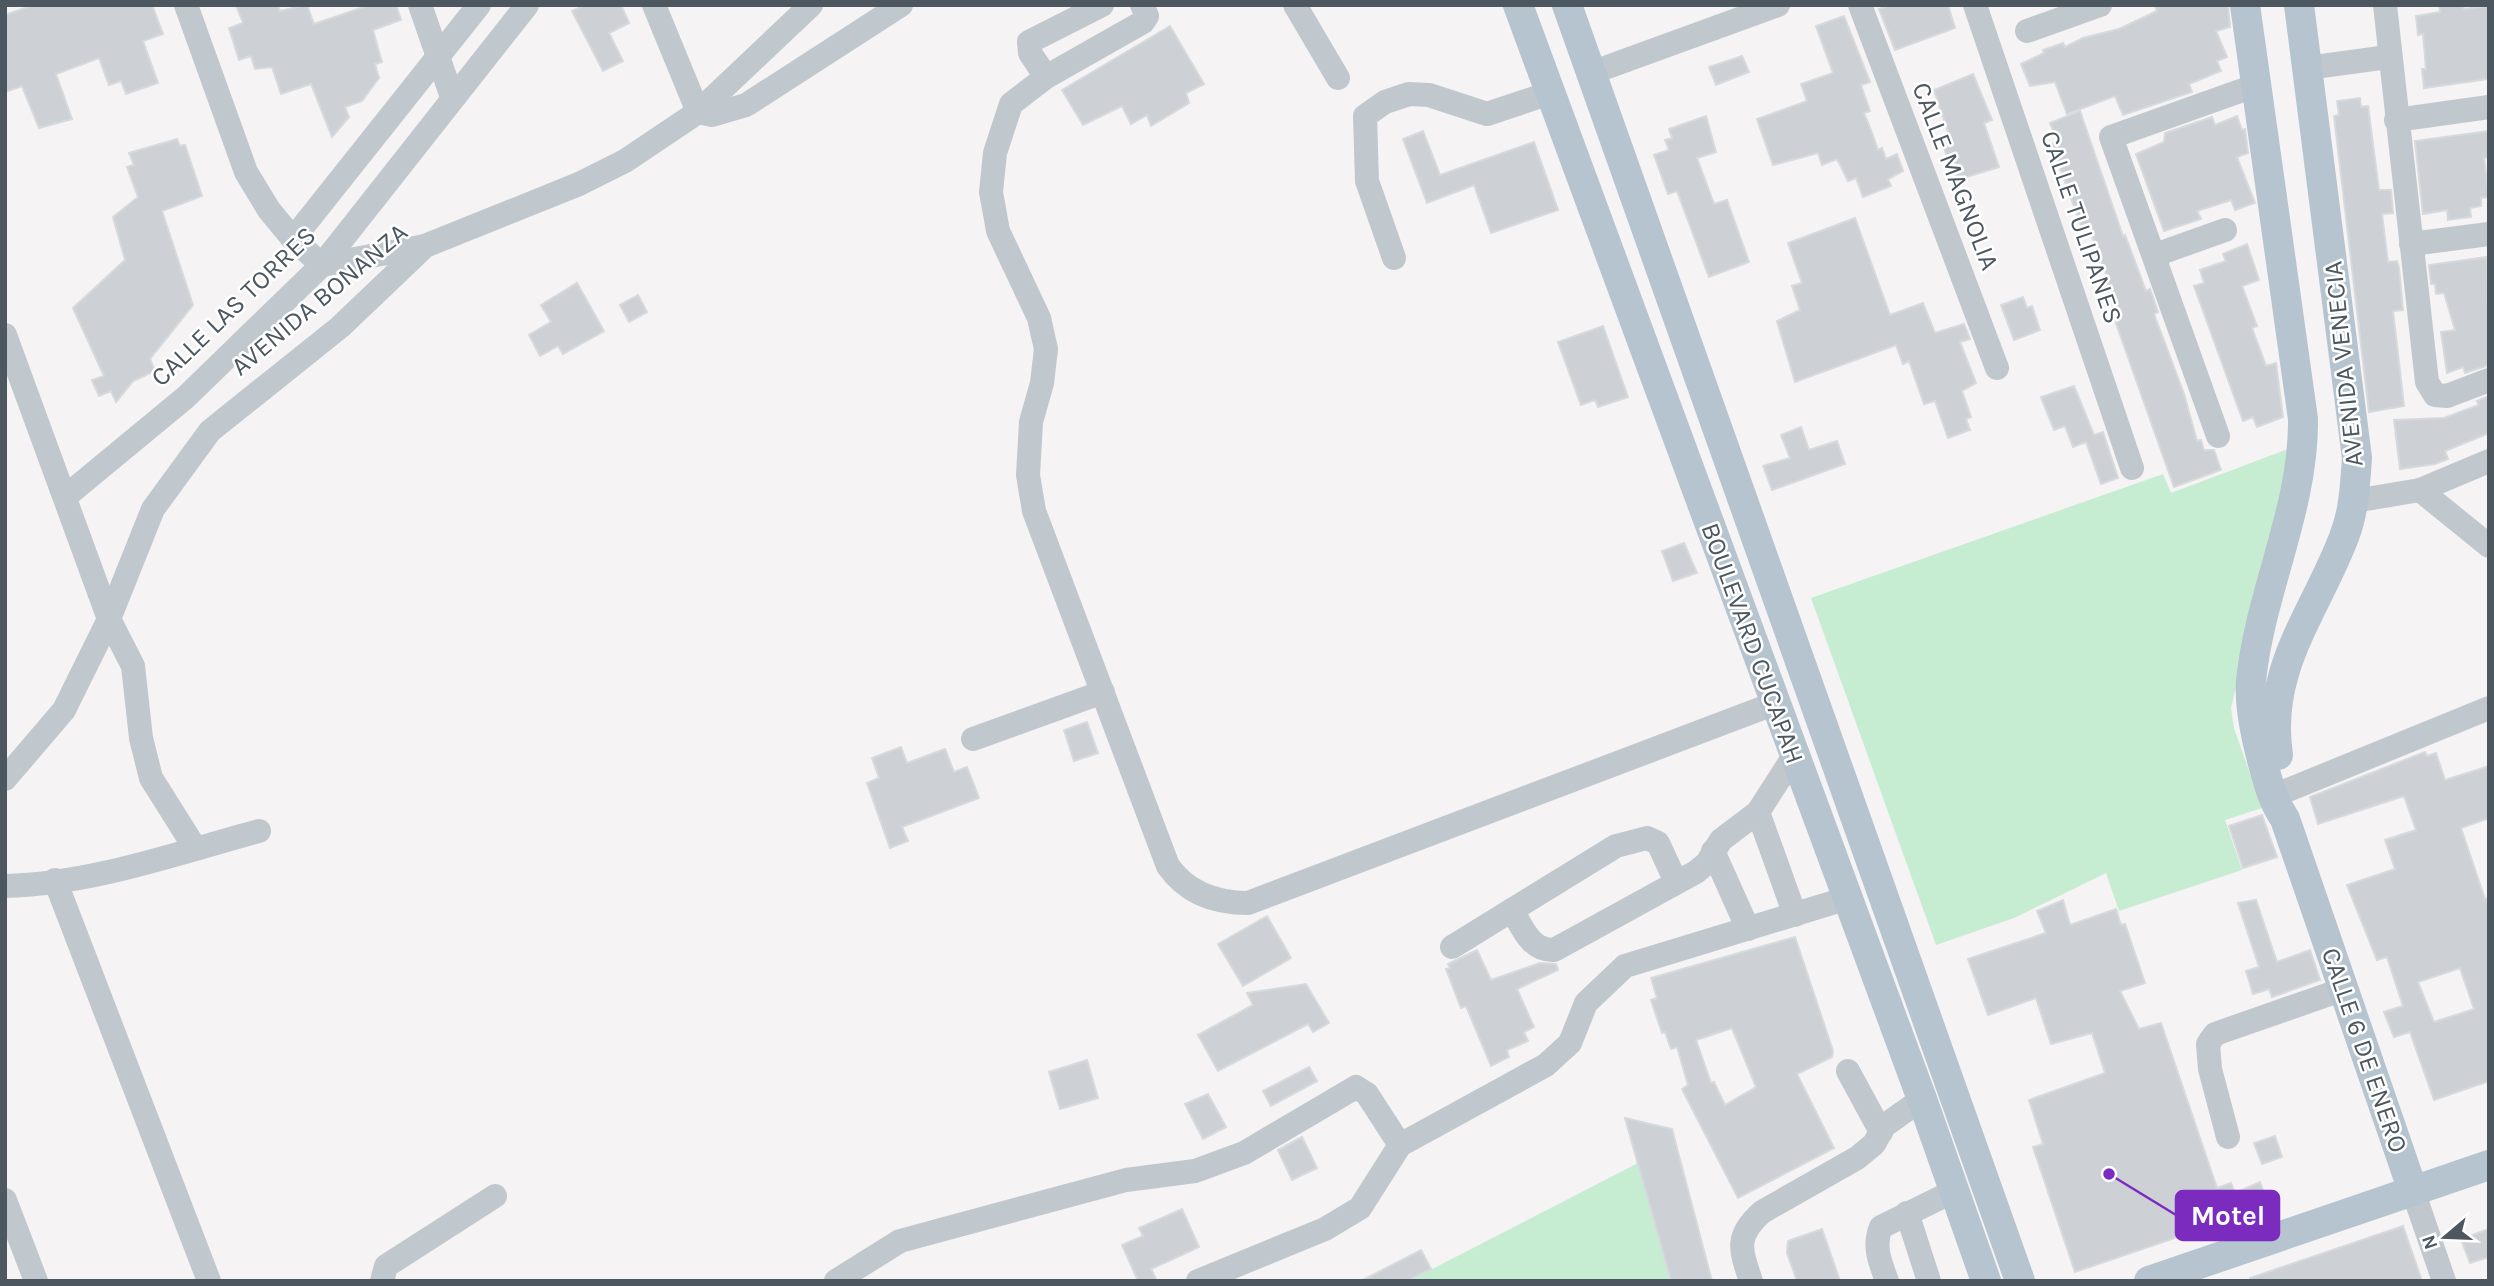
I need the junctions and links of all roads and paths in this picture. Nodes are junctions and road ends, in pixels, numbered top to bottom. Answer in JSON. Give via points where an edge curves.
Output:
{"nodes":[{"id":1,"x":186,"y":5,"type":"edge"},
{"id":2,"x":419,"y":5,"type":"edge"},
{"id":3,"x":479,"y":5,"type":"edge"},
{"id":4,"x":527,"y":5,"type":"edge"},
{"id":5,"x":654,"y":5,"type":"edge"},
{"id":6,"x":811,"y":5,"type":"edge"},
{"id":7,"x":901,"y":5,"type":"edge"},
{"id":8,"x":1102,"y":5,"type":"edge"},
{"id":9,"x":1142,"y":5,"type":"edge"},
{"id":10,"x":1295,"y":5,"type":"edge"},
{"id":11,"x":1518,"y":5,"type":"edge"},
{"id":12,"x":1567,"y":5,"type":"edge"},
{"id":13,"x":1778,"y":5,"type":"edge"},
{"id":14,"x":1860,"y":5,"type":"edge"},
{"id":15,"x":1975,"y":5,"type":"edge"},
{"id":16,"x":2100,"y":5,"type":"edge"},
{"id":17,"x":2245,"y":5,"type":"edge"},
{"id":18,"x":2299,"y":5,"type":"edge"},
{"id":19,"x":2385,"y":5,"type":"edge"},
{"id":20,"x":2027,"y":31,"type":"dead end"},
{"id":21,"x":2388,"y":57,"type":"junction"},
{"id":22,"x":438,"y":58,"type":"junction"},
{"id":23,"x":2307,"y":68,"type":"junction"},
{"id":24,"x":1591,"y":73,"type":"junction"},
{"id":25,"x":1046,"y":77,"type":"junction"},
{"id":26,"x":1338,"y":78,"type":"dead end"},
{"id":27,"x":2257,"y":85,"type":"junction"},
{"id":28,"x":1550,"y":93,"type":"junction"},
{"id":29,"x":452,"y":97,"type":"junction"},
{"id":30,"x":2489,"y":107,"type":"edge"},
{"id":31,"x":698,"y":112,"type":"junction"},
{"id":32,"x":2396,"y":120,"type":"junction"},
{"id":33,"x":2225,"y":230,"type":"dead end"},
{"id":34,"x":2489,"y":234,"type":"edge"},
{"id":35,"x":293,"y":239,"type":"junction"},
{"id":36,"x":2411,"y":244,"type":"junction"},
{"id":37,"x":425,"y":246,"type":"junction"},
{"id":38,"x":2155,"y":256,"type":"junction"},
{"id":39,"x":1394,"y":258,"type":"dead end"},
{"id":40,"x":322,"y":265,"type":"junction"},
{"id":41,"x":5,"y":335,"type":"edge"},
{"id":42,"x":1997,"y":368,"type":"dead end"},
{"id":43,"x":2489,"y":380,"type":"edge"},
{"id":44,"x":186,"y":397,"type":"junction"},
{"id":45,"x":210,"y":431,"type":"junction"},
{"id":46,"x":2218,"y":436,"type":"dead end"},
{"id":47,"x":2489,"y":461,"type":"edge"},
{"id":48,"x":2132,"y":468,"type":"dead end"},
{"id":49,"x":2420,"y":490,"type":"junction"},
{"id":50,"x":65,"y":497,"type":"junction"},
{"id":51,"x":2354,"y":501,"type":"junction"},
{"id":52,"x":2489,"y":546,"type":"edge"},
{"id":53,"x":2270,"y":584,"type":"junction"},
{"id":54,"x":2318,"y":595,"type":"junction"},
{"id":55,"x":109,"y":619,"type":"junction"},
{"id":56,"x":1103,"y":692,"type":"junction"},
{"id":57,"x":1776,"y":703,"type":"junction"},
{"id":58,"x":2489,"y":708,"type":"edge"},
{"id":59,"x":973,"y":739,"type":"dead end"},
{"id":60,"x":1794,"y":756,"type":"junction"},
{"id":61,"x":5,"y":779,"type":"edge"},
{"id":62,"x":2280,"y":803,"type":"junction"},
{"id":63,"x":1758,"y":812,"type":"junction"},
{"id":64,"x":260,"y":831,"type":"dead end"},
{"id":65,"x":195,"y":848,"type":"junction"},
{"id":66,"x":1713,"y":850,"type":"junction"},
{"id":67,"x":55,"y":880,"type":"junction"},
{"id":68,"x":1676,"y":882,"type":"junction"},
{"id":69,"x":5,"y":886,"type":"edge"},
{"id":70,"x":1848,"y":898,"type":"junction"},
{"id":71,"x":1512,"y":910,"type":"junction"},
{"id":72,"x":1795,"y":915,"type":"junction"},
{"id":73,"x":1748,"y":929,"type":"junction"},
{"id":74,"x":1452,"y":947,"type":"dead end"},
{"id":75,"x":2344,"y":989,"type":"junction"},
{"id":76,"x":1849,"y":1071,"type":"dead end"},
{"id":77,"x":1923,"y":1099,"type":"junction"},
{"id":78,"x":1881,"y":1132,"type":"junction"},
{"id":79,"x":2228,"y":1137,"type":"dead end"},
{"id":80,"x":1400,"y":1145,"type":"junction"},
{"id":81,"x":2489,"y":1165,"type":"edge"},
{"id":82,"x":1955,"y":1190,"type":"junction"},
{"id":83,"x":2413,"y":1191,"type":"junction"},
{"id":84,"x":495,"y":1196,"type":"dead end"},
{"id":85,"x":5,"y":1200,"type":"edge"},
{"id":86,"x":1907,"y":1213,"type":"junction"},
{"id":87,"x":36,"y":1281,"type":"edge"},
{"id":88,"x":209,"y":1281,"type":"edge"},
{"id":89,"x":382,"y":1281,"type":"edge"},
{"id":90,"x":836,"y":1281,"type":"edge"},
{"id":91,"x":1198,"y":1281,"type":"edge"},
{"id":92,"x":1751,"y":1281,"type":"edge"},
{"id":93,"x":1887,"y":1281,"type":"edge"},
{"id":94,"x":1928,"y":1281,"type":"edge"},
{"id":95,"x":1986,"y":1281,"type":"edge"},
{"id":96,"x":2020,"y":1281,"type":"edge"},
{"id":97,"x":2149,"y":1281,"type":"edge"},
{"id":98,"x":2444,"y":1281,"type":"edge"}],
"edges":[{"from":1,"to":35,"type":"street","via":[[246,172]]},
{"from":2,"to":22,"type":"street"},
{"from":3,"to":22,"type":"street","name":"CALLE LAS TORRES"},
{"from":4,"to":29,"type":"street","name":"CALLE LAS TORRES"},
{"from":5,"to":31,"type":"street"},
{"from":6,"to":31,"type":"street","name":"AVENIDA BONANZA"},
{"from":7,"to":31,"type":"street","via":[[746,105],[712,115]]},
{"from":8,"to":25,"type":"street","via":[[1030,43],[1030,53]]},
{"from":9,"to":25,"type":"street","via":[[1147,16],[1143,22]]},
{"from":10,"to":26,"type":"street"},
{"from":11,"to":28,"type":"main road","name":"BOULEVARD CUCAPAH"},
{"from":12,"to":24,"type":"main road","name":"BOULEVARD CUCAPAH"},
{"from":13,"to":24,"type":"street"},
{"from":14,"to":42,"type":"street","name":"CALLE MAGNOLIA"},
{"from":15,"to":48,"type":"street","name":"CALLE TULIPANES"},
{"from":16,"to":20,"type":"street"},
{"from":17,"to":27,"type":"main road","name":"AVENIDA VENECIA"},
{"from":18,"to":23,"type":"main road","name":"AVENIDA VENECIA"},
{"from":19,"to":21,"type":"street"},
{"from":21,"to":23,"type":"street"},
{"from":21,"to":32,"type":"street"},
{"from":22,"to":29,"type":"street"},
{"from":22,"to":35,"type":"street","name":"CALLE LAS TORRES"},
{"from":23,"to":51,"type":"main road","name":"AVENIDA VENECIA","via":[[2351,400],[2357,458]]},
{"from":24,"to":96,"type":"main road","name":"BOULEVARD CUCAPAH"},
{"from":25,"to":56,"type":"street","via":[[1012,104],[995,153],[991,192],[998,232],[1039,318],[1046,349],[1030,436],[1028,475],[1034,511]]},
{"from":27,"to":38,"type":"street","via":[[2111,137]]},
{"from":27,"to":53,"type":"main road","name":"AVENIDA VENECIA","via":[[2303,419],[2299,474]]},
{"from":28,"to":39,"type":"street","via":[[1487,114],[1429,94],[1409,94],[1385,102],[1365,116],[1367,181]]},
{"from":28,"to":57,"type":"main road","name":"BOULEVARD CUCAPAH"},
{"from":29,"to":40,"type":"street","name":"CALLE LAS TORRES"},
{"from":30,"to":32,"type":"street"},
{"from":31,"to":37,"type":"street","name":"AVENIDA BONANZA","via":[[625,161],[579,184]]},
{"from":32,"to":36,"type":"street"},
{"from":33,"to":38,"type":"street"},
{"from":34,"to":36,"type":"street"},
{"from":35,"to":40,"type":"street"},
{"from":36,"to":43,"type":"street","via":[[2427,382],[2435,396]]},
{"from":37,"to":40,"type":"street"},
{"from":37,"to":45,"type":"street","name":"AVENIDA BONANZA","via":[[340,327]]},
{"from":38,"to":46,"type":"street"},
{"from":40,"to":44,"type":"street","name":"CALLE LAS TORRES"},
{"from":41,"to":50,"type":"street"},
{"from":44,"to":45,"type":"street"},
{"from":44,"to":50,"type":"street","name":"CALLE LAS TORRES"},
{"from":45,"to":55,"type":"street","name":"AVENIDA BONANZA","via":[[153,509]]},
{"from":47,"to":49,"type":"street"},
{"from":49,"to":51,"type":"street"},
{"from":49,"to":52,"type":"street"},
{"from":50,"to":55,"type":"street"},
{"from":51,"to":54,"type":"main road","name":"AVENIDA VENECIA","via":[[2345,535]]},
{"from":53,"to":54,"type":"main road","via":[[2293,599]]},
{"from":53,"to":62,"type":"main road","name":"AVENIDA VENECIA","via":[[2251,684],[2259,749]]},
{"from":54,"to":62,"type":"main road","name":"AVENIDA VENECIA","via":[[2295,637],[2278,694],[2274,729]]},
{"from":55,"to":61,"type":"street","name":"AVENIDA BONANZA","via":[[64,710]]},
{"from":55,"to":65,"type":"street","via":[[133,666],[151,778]]},
{"from":56,"to":57,"type":"street","via":[[1168,866],[1194,890],[1226,903],[1248,903]]},
{"from":56,"to":59,"type":"street"},
{"from":57,"to":60,"type":"main road","name":"BOULEVARD CUCAPAH"},
{"from":58,"to":62,"type":"street"},
{"from":60,"to":63,"type":"street"},
{"from":60,"to":70,"type":"main road","name":"BOULEVARD CUCAPAH"},
{"from":62,"to":75,"type":"main road","name":"CALLE 6 DE ENERO"},
{"from":63,"to":66,"type":"street"},
{"from":63,"to":72,"type":"street"},
{"from":64,"to":65,"type":"street"},
{"from":65,"to":67,"type":"street"},
{"from":66,"to":68,"type":"street","via":[[1707,863]]},
{"from":66,"to":73,"type":"street"},
{"from":67,"to":69,"type":"street"},
{"from":67,"to":88,"type":"street"},
{"from":68,"to":71,"type":"street","via":[[1554,950],[1533,945]]},
{"from":68,"to":71,"type":"street","via":[[1658,844],[1647,838],[1616,846]]},
{"from":70,"to":72,"type":"street"},
{"from":70,"to":77,"type":"main road","name":"BOULEVARD CUCAPAH"},
{"from":71,"to":74,"type":"street"},
{"from":72,"to":73,"type":"street"},
{"from":73,"to":80,"type":"street","via":[[1625,967],[1587,1003],[1570,1043],[1546,1065]]},
{"from":75,"to":79,"type":"street","via":[[2215,1034],[2208,1044],[2210,1069]]},
{"from":75,"to":83,"type":"main road","name":"CALLE 6 DE ENERO"},
{"from":76,"to":78,"type":"street"},
{"from":77,"to":78,"type":"street"},
{"from":77,"to":82,"type":"main road","name":"BOULEVARD CUCAPAH"},
{"from":78,"to":92,"type":"street","via":[[1857,1158],[1750,1223],[1741,1248]]},
{"from":80,"to":90,"type":"street","via":[[1367,1094],[1356,1087],[1244,1153],[1195,1171],[1126,1180],[900,1241]]},
{"from":80,"to":91,"type":"street","via":[[1360,1208],[1325,1229]]},
{"from":81,"to":83,"type":"main road"},
{"from":82,"to":86,"type":"street"},
{"from":82,"to":95,"type":"main road","name":"BOULEVARD CUCAPAH"},
{"from":83,"to":97,"type":"main road"},
{"from":83,"to":98,"type":"street","name":"CALLE 6 DE ENERO"},
{"from":84,"to":89,"type":"street","via":[[386,1266]]},
{"from":85,"to":87,"type":"street"},
{"from":86,"to":93,"type":"street","via":[[1881,1227],[1876,1238]]},
{"from":86,"to":94,"type":"street"}]}
